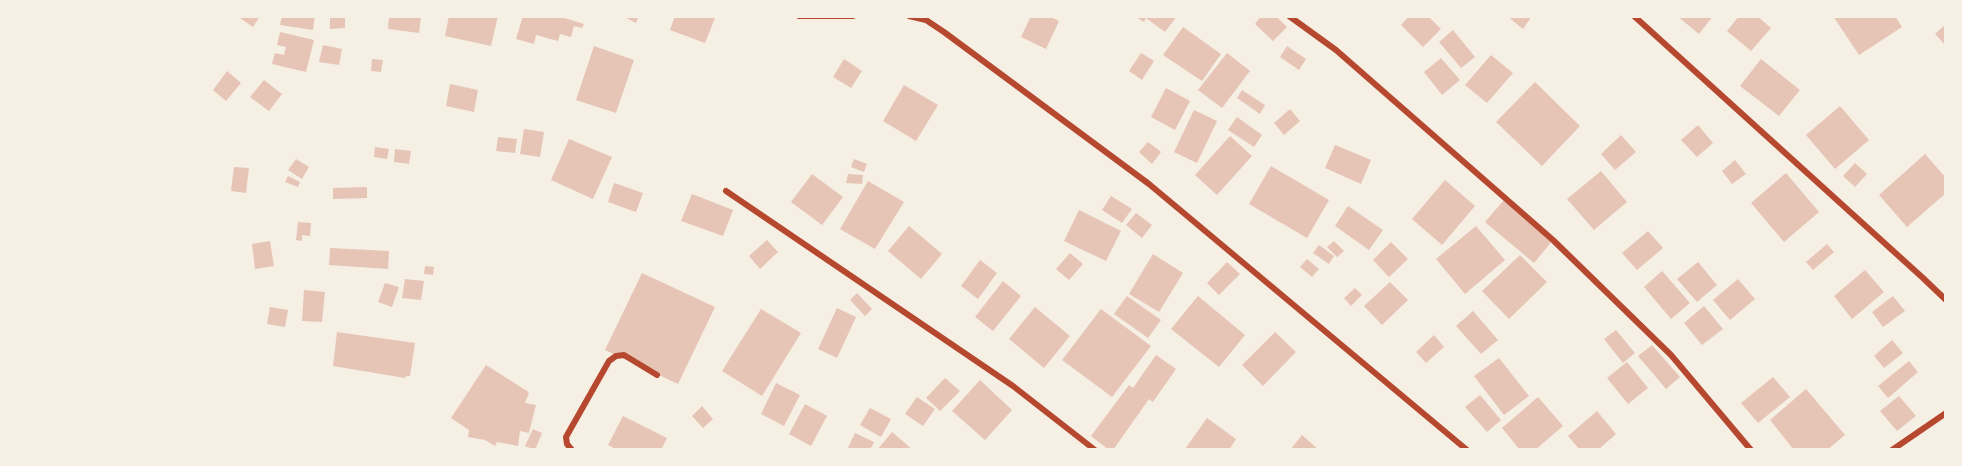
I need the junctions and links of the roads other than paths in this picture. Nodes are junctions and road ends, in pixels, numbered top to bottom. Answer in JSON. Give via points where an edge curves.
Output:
{"nodes":[{"id":1,"x":800,"y":16,"type":"edge"},
{"id":2,"x":853,"y":16,"type":"edge"},
{"id":3,"x":909,"y":16,"type":"edge"},
{"id":4,"x":1289,"y":16,"type":"edge"},
{"id":5,"x":1634,"y":16,"type":"edge"},
{"id":6,"x":726,"y":191,"type":"dead end"},
{"id":7,"x":1946,"y":300,"type":"edge"},
{"id":8,"x":657,"y":375,"type":"dead end"},
{"id":9,"x":1946,"y":413,"type":"edge"},
{"id":10,"x":572,"y":450,"type":"edge"},
{"id":11,"x":1095,"y":450,"type":"edge"},
{"id":12,"x":1467,"y":450,"type":"edge"},
{"id":13,"x":1751,"y":450,"type":"edge"},
{"id":14,"x":1892,"y":450,"type":"edge"}],
"edges":[{"from":1,"to":2,"type":"street"},
{"from":3,"to":12,"type":"street","via":[[926,20],[944,32],[1149,184]]},
{"from":4,"to":13,"type":"street","via":[[1336,50],[1552,240],[1671,355]]},
{"from":5,"to":7,"type":"street"},
{"from":6,"to":11,"type":"street","via":[[1013,386]]},
{"from":8,"to":10,"type":"street","via":[[624,355],[609,361],[566,437]]},
{"from":9,"to":14,"type":"street"}]}
